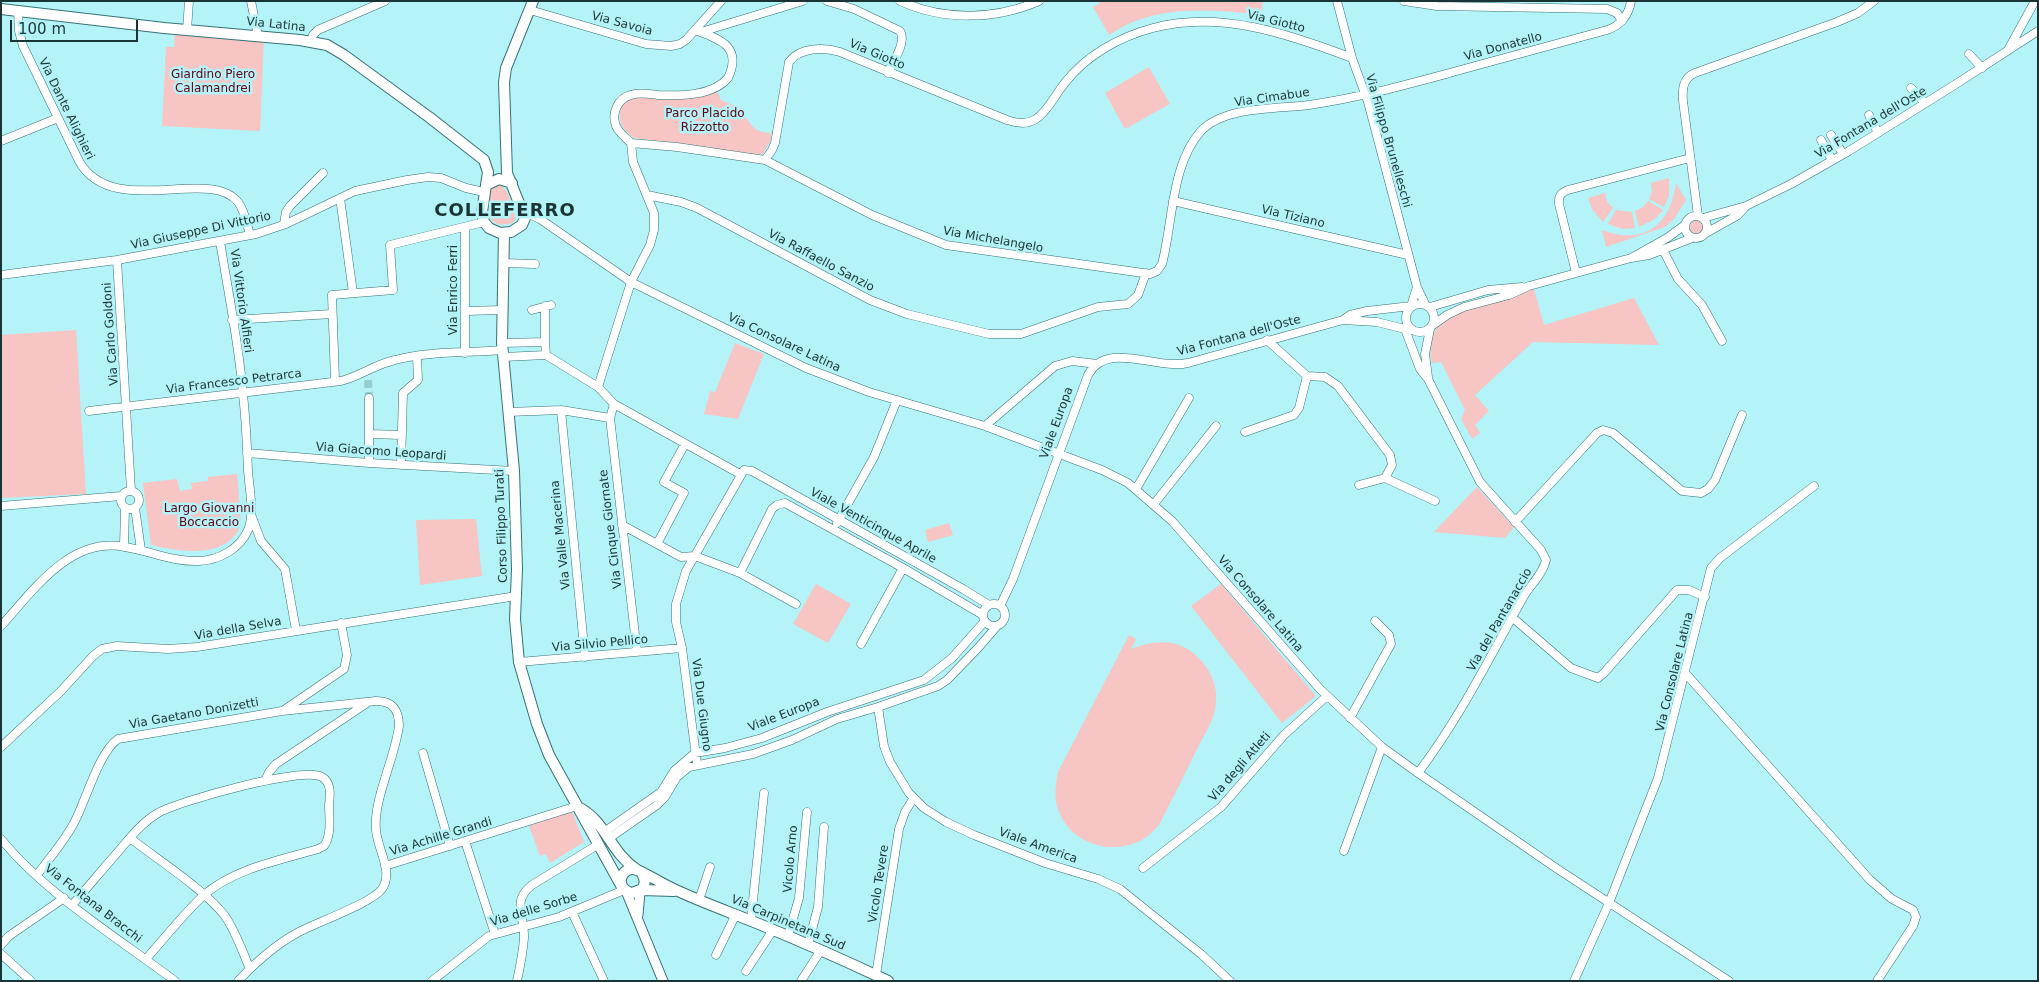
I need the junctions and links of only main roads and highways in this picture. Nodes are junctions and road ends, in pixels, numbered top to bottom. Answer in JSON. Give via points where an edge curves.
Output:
{"nodes":[{"id":1,"x":532,"y":5,"type":"edge"},
{"id":2,"x":1,"y":9,"type":"edge"},
{"id":3,"x":512,"y":183,"type":"junction"},
{"id":4,"x":487,"y":186,"type":"junction"},
{"id":5,"x":504,"y":233,"type":"junction"},
{"id":6,"x":602,"y":838,"type":"junction"},
{"id":7,"x":640,"y":872,"type":"junction"},
{"id":8,"x":624,"y":889,"type":"junction"},
{"id":9,"x":640,"y":891,"type":"junction"},
{"id":10,"x":678,"y":891,"type":"junction"},
{"id":11,"x":888,"y":981,"type":"edge"}],
"edges":[{"from":1,"to":3,"type":"main road","via":[[505,72],[507,164]]},
{"from":2,"to":4,"type":"main road","name":"Via Latina","via":[[327,45],[480,156],[488,168]]},
{"from":3,"to":4,"type":"main road","via":[[502,179]]},
{"from":3,"to":5,"type":"main road","via":[[525,218],[514,231]]},
{"from":4,"to":5,"type":"main road","via":[[482,208],[484,222],[493,231]]},
{"from":5,"to":6,"type":"main road","name":"Corso Filippo Turati","via":[[502,350],[514,471],[515,628],[519,662],[545,744],[577,806],[592,815]]},
{"from":6,"to":7,"type":"main road","name":"Corso Filippo Turati"},
{"from":6,"to":8,"type":"main road","name":"Corso Filippo Turati"},
{"from":7,"to":8,"type":"main road","via":[[632,869],[625,872],[621,879]]},
{"from":7,"to":9,"type":"main road","via":[[645,881]]},
{"from":7,"to":10,"type":"main road","name":"Via Carpinetana Sud"},
{"from":8,"to":9,"type":"main road","via":[[632,894]]},
{"from":9,"to":10,"type":"main road","name":"Via Carpinetana Sud"},
{"from":10,"to":11,"type":"main road","name":"Via Carpinetana Sud"}]}
